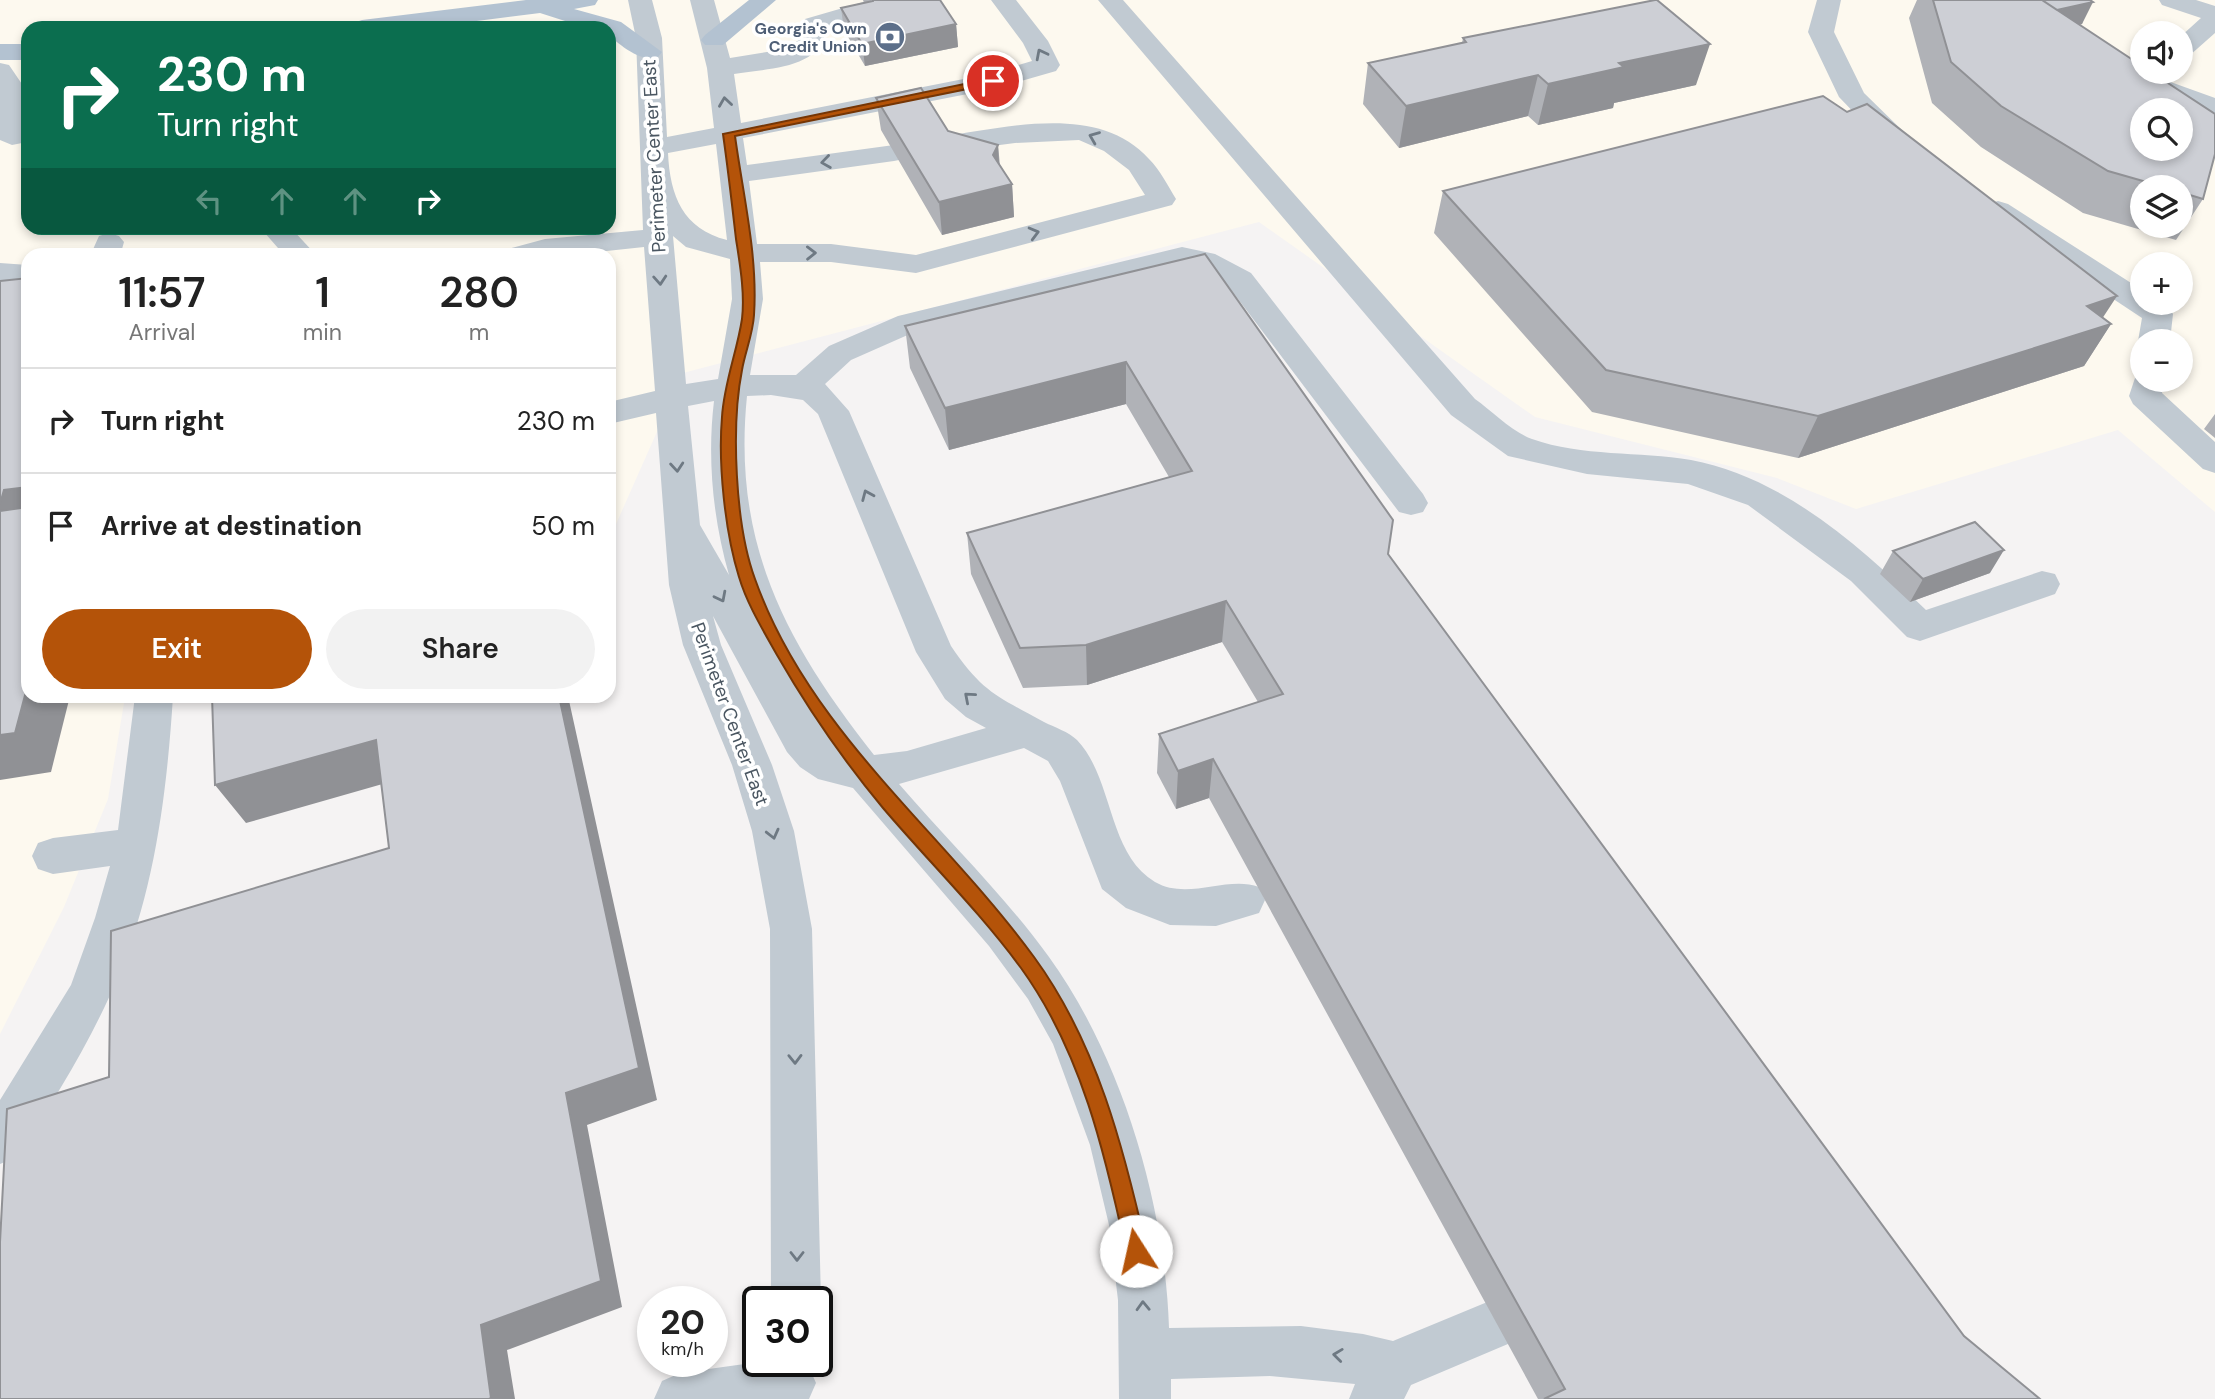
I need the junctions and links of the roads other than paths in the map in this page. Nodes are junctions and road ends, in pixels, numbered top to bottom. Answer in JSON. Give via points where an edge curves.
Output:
{"nodes":[{"id":1,"x":586,"y":0,"type":"edge"},
{"id":2,"x":640,"y":0,"type":"edge"},
{"id":3,"x":702,"y":0,"type":"edge"},
{"id":4,"x":764,"y":0,"type":"edge"},
{"id":5,"x":1003,"y":0,"type":"edge"},
{"id":6,"x":1110,"y":0,"type":"edge"},
{"id":7,"x":1829,"y":0,"type":"edge"},
{"id":8,"x":2171,"y":0,"type":"edge"},
{"id":9,"x":534,"y":8,"type":"junction"},
{"id":10,"x":867,"y":8,"type":"edge"},
{"id":11,"x":2215,"y":17,"type":"edge"},
{"id":12,"x":454,"y":21,"type":"edge"},
{"id":13,"x":596,"y":21,"type":"edge"},
{"id":14,"x":616,"y":30,"type":"edge"},
{"id":15,"x":2193,"y":38,"type":"edge"},
{"id":16,"x":714,"y":40,"type":"junction"},
{"id":17,"x":0,"y":52,"type":"edge"},
{"id":18,"x":21,"y":52,"type":"edge"},
{"id":19,"x":649,"y":52,"type":"junction"},
{"id":20,"x":720,"y":68,"type":"junction"},
{"id":21,"x":0,"y":71,"type":"edge"},
{"id":22,"x":2152,"y":84,"type":"edge"},
{"id":23,"x":2215,"y":107,"type":"edge"},
{"id":24,"x":729,"y":134,"type":"junction"},
{"id":25,"x":13,"y":140,"type":"edge"},
{"id":26,"x":939,"y":145,"type":"edge"},
{"id":27,"x":653,"y":148,"type":"junction"},
{"id":28,"x":894,"y":153,"type":"edge"},
{"id":29,"x":1921,"y":160,"type":"edge"},
{"id":30,"x":734,"y":175,"type":"junction"},
{"id":31,"x":653,"y":177,"type":"junction"},
{"id":32,"x":1977,"y":197,"type":"edge"},
{"id":33,"x":282,"y":235,"type":"edge"},
{"id":34,"x":657,"y":237,"type":"junction"},
{"id":35,"x":294,"y":248,"type":"edge"},
{"id":36,"x":545,"y":248,"type":"edge"},
{"id":37,"x":743,"y":253,"type":"junction"},
{"id":38,"x":0,"y":272,"type":"edge"},
{"id":39,"x":21,"y":274,"type":"edge"},
{"id":40,"x":2156,"y":329,"type":"edge"},
{"id":41,"x":732,"y":387,"type":"junction"},
{"id":42,"x":802,"y":388,"type":"junction"},
{"id":43,"x":2146,"y":392,"type":"edge"},
{"id":44,"x":671,"y":399,"type":"junction"},
{"id":45,"x":616,"y":411,"type":"edge"},
{"id":46,"x":2215,"y":461,"type":"edge"},
{"id":47,"x":1411,"y":503,"type":"dead end"},
{"id":48,"x":681,"y":514,"type":"junction"},
{"id":49,"x":2042,"y":584,"type":"dead end"},
{"id":50,"x":153,"y":703,"type":"edge"},
{"id":51,"x":1028,"y":731,"type":"junction"},
{"id":52,"x":865,"y":773,"type":"junction"},
{"id":53,"x":134,"y":845,"type":"junction"},
{"id":54,"x":53,"y":856,"type":"dead end"},
{"id":55,"x":1244,"y":900,"type":"dead end"},
{"id":56,"x":0,"y":1140,"type":"edge"},
{"id":57,"x":796,"y":1286,"type":"edge"},
{"id":58,"x":1497,"y":1323,"type":"dead end"},
{"id":59,"x":1144,"y":1377,"type":"edge"},
{"id":60,"x":791,"y":1381,"type":"edge"},
{"id":61,"x":1384,"y":1383,"type":"edge"},
{"id":62,"x":680,"y":1399,"type":"edge"}],
"edges":[{"from":1,"to":9,"type":"main road"},
{"from":2,"to":19,"type":"street","name":"Perimeter Center East"},
{"from":3,"to":16,"type":"street"},
{"from":4,"to":16,"type":"main road"},
{"from":24,"to":5,"type":"street","one_way":true,"via":[[993,81],[1046,65],[1035,41]]},
{"from":6,"to":49,"type":"street","via":[[1463,407],[1520,448],[1587,462],[1691,472],[1760,496],[1864,572],[1920,627]]},
{"from":7,"to":29,"type":"street","via":[[1821,32],[1852,97]]},
{"from":8,"to":11,"type":"street"},
{"from":9,"to":12,"type":"main road"},
{"from":9,"to":13,"type":"main road"},
{"from":10,"to":20,"type":"street","via":[[814,23],[812,43],[793,56]]},
{"from":11,"to":15,"type":"street"},
{"from":14,"to":19,"type":"main road"},
{"from":16,"to":20,"type":"street"},
{"from":17,"to":18,"type":"main road"},
{"from":19,"to":27,"type":"street","name":"Perimeter Center East"},
{"from":24,"to":20,"type":"street","one_way":true},
{"from":21,"to":25,"type":"street","via":[[13,90],[9,123]]},
{"from":22,"to":23,"type":"street"},
{"from":24,"to":27,"type":"street"},
{"from":24,"to":30,"type":"street"},
{"from":37,"to":26,"type":"street","one_way":true,"via":[[831,253],[916,264],[1162,199],[1139,164],[1114,145],[1082,132]]},
{"from":27,"to":31,"type":"street","name":"Perimeter Center East"},
{"from":28,"to":30,"type":"street","one_way":true},
{"from":30,"to":37,"type":"street"},
{"from":31,"to":34,"type":"street","name":"Perimeter Center East"},
{"from":31,"to":37,"type":"street","via":[[675,223],[696,241]]},
{"from":32,"to":40,"type":"street","via":[[2158,314]]},
{"from":33,"to":35,"type":"street"},
{"from":34,"to":36,"type":"street"},
{"from":34,"to":44,"type":"street","name":"Perimeter Center East","one_way":true},
{"from":37,"to":41,"type":"street","via":[[748,319]]},
{"from":38,"to":39,"type":"street"},
{"from":41,"to":42,"type":"street"},
{"from":41,"to":44,"type":"street"},
{"from":41,"to":52,"type":"street","via":[[728,454],[746,576],[803,687]]},
{"from":42,"to":47,"type":"street","via":[[840,353],[909,323],[1182,256],[1203,260],[1240,280]]},
{"from":51,"to":42,"type":"street","one_way":true,"via":[[980,706],[959,688],[935,652],[833,411]]},
{"from":43,"to":46,"type":"street"},
{"from":44,"to":45,"type":"street"},
{"from":44,"to":48,"type":"street","name":"Perimeter Center East","one_way":true},
{"from":48,"to":52,"type":"street","one_way":true,"via":[[801,741],[832,768]]},
{"from":48,"to":57,"type":"street","name":"Perimeter Center East","one_way":true,"via":[[693,612],[773,831],[791,929]]},
{"from":50,"to":53,"type":"street","via":[[149,762]]},
{"from":51,"to":52,"type":"street","via":[[918,765]]},
{"from":51,"to":55,"type":"street","via":[[1051,741],[1070,761],[1110,865],[1128,886],[1153,901],[1184,908]]},
{"from":59,"to":52,"type":"street","one_way":true,"via":[[1143,1298],[1133,1228],[1108,1133],[1076,1049],[1028,963]]},
{"from":53,"to":54,"type":"street"},
{"from":53,"to":56,"type":"street","via":[[106,951],[51,1062]]},
{"from":58,"to":61,"type":"street"},
{"from":61,"to":59,"type":"street","one_way":true,"via":[[1365,1358],[1310,1351]]},
{"from":60,"to":62,"type":"street"}]}
